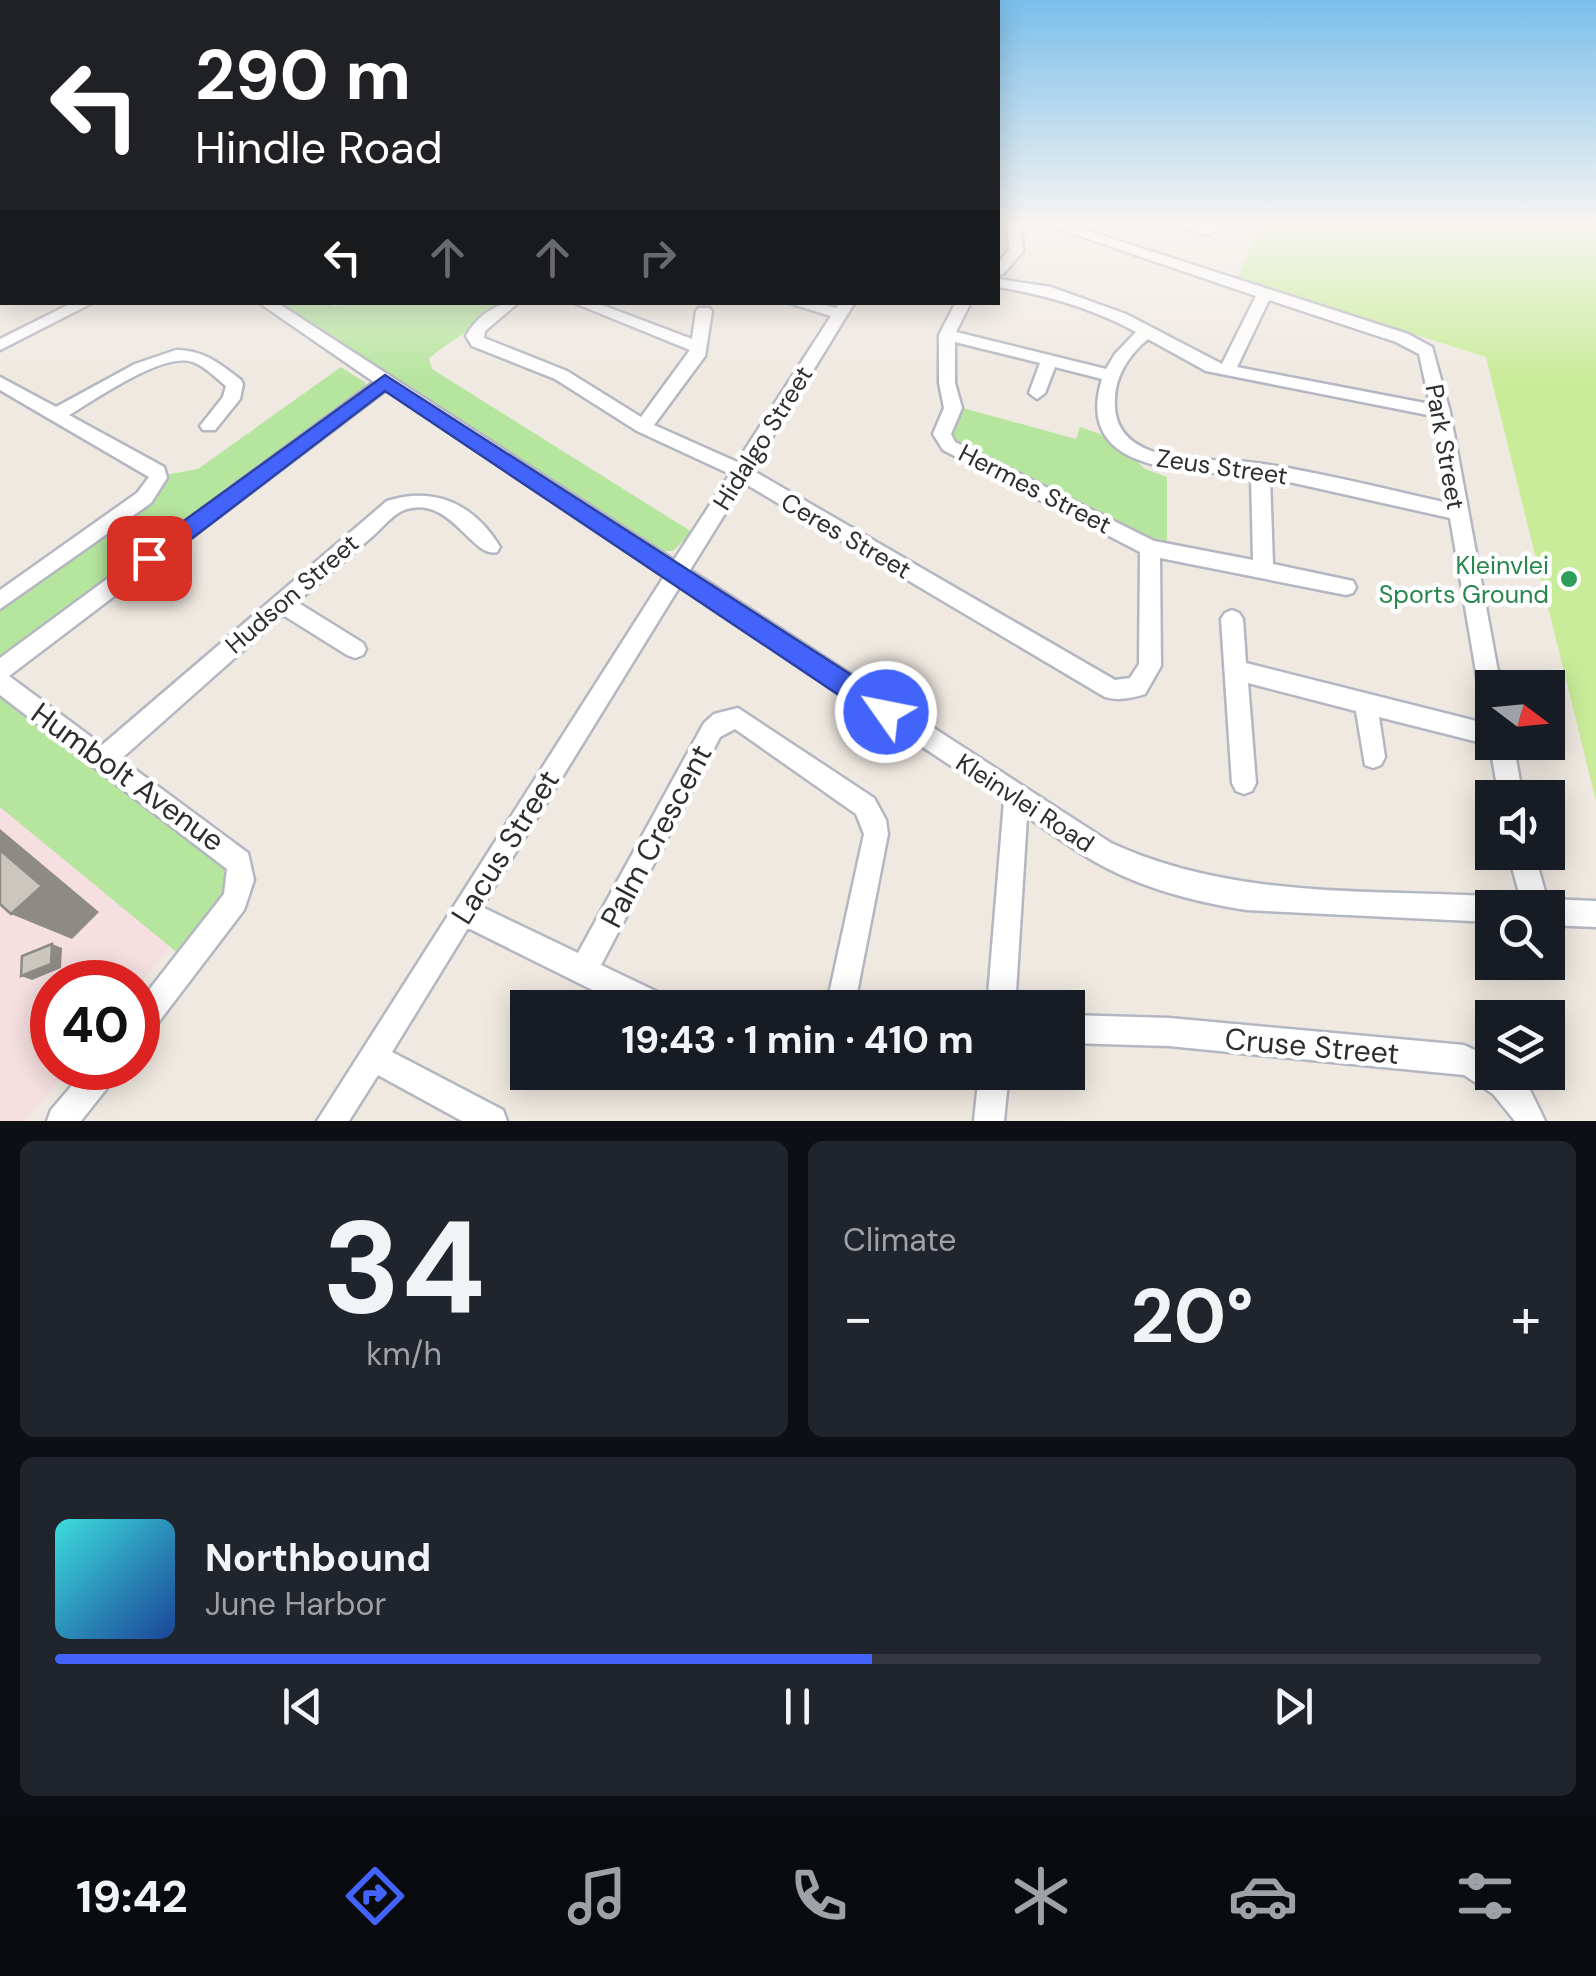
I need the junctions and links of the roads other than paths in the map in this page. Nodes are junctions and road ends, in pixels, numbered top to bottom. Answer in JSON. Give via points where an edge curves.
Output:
{"nodes":[{"id":1,"x":1205,"y":275,"type":"edge"},
{"id":2,"x":1000,"y":283,"type":"edge"},
{"id":3,"x":1264,"y":295,"type":"junction"},
{"id":4,"x":81,"y":305,"type":"edge"},
{"id":5,"x":269,"y":305,"type":"edge"},
{"id":6,"x":508,"y":305,"type":"edge"},
{"id":7,"x":587,"y":305,"type":"edge"},
{"id":8,"x":818,"y":305,"type":"edge"},
{"id":9,"x":962,"y":305,"type":"edge"},
{"id":10,"x":844,"y":308,"type":"edge"},
{"id":11,"x":704,"y":311,"type":"dead end"},
{"id":12,"x":1148,"y":330,"type":"junction"},
{"id":13,"x":947,"y":336,"type":"junction"},
{"id":14,"x":0,"y":345,"type":"edge"},
{"id":15,"x":699,"y":348,"type":"junction"},
{"id":16,"x":1049,"y":360,"type":"junction"},
{"id":17,"x":1227,"y":371,"type":"junction"},
{"id":18,"x":1111,"y":376,"type":"junction"},
{"id":19,"x":385,"y":382,"type":"junction"},
{"id":20,"x":0,"y":383,"type":"edge"},
{"id":21,"x":1037,"y":393,"type":"dead end"},
{"id":22,"x":1441,"y":412,"type":"junction"},
{"id":23,"x":55,"y":416,"type":"junction"},
{"id":24,"x":209,"y":426,"type":"dead end"},
{"id":25,"x":643,"y":428,"type":"junction"},
{"id":26,"x":1260,"y":470,"type":"junction"},
{"id":27,"x":740,"y":474,"type":"junction"},
{"id":28,"x":1456,"y":512,"type":"junction"},
{"id":29,"x":490,"y":546,"type":"dead end"},
{"id":30,"x":1150,"y":548,"type":"junction"},
{"id":31,"x":1263,"y":568,"type":"junction"},
{"id":32,"x":677,"y":574,"type":"junction"},
{"id":33,"x":1346,"y":586,"type":"dead end"},
{"id":34,"x":0,"y":601,"type":"edge"},
{"id":35,"x":281,"y":603,"type":"junction"},
{"id":36,"x":1232,"y":619,"type":"dead end"},
{"id":37,"x":355,"y":649,"type":"dead end"},
{"id":38,"x":0,"y":670,"type":"edge"},
{"id":39,"x":1235,"y":670,"type":"junction"},
{"id":40,"x":1486,"y":670,"type":"edge"},
{"id":41,"x":0,"y":682,"type":"edge"},
{"id":42,"x":1366,"y":703,"type":"junction"},
{"id":43,"x":1475,"y":731,"type":"edge"},
{"id":44,"x":1373,"y":757,"type":"dead end"},
{"id":45,"x":103,"y":758,"type":"junction"},
{"id":46,"x":1244,"y":782,"type":"dead end"},
{"id":47,"x":1016,"y":798,"type":"junction"},
{"id":48,"x":1475,"y":908,"type":"edge"},
{"id":49,"x":464,"y":912,"type":"junction"},
{"id":50,"x":1565,"y":913,"type":"edge"},
{"id":51,"x":1596,"y":914,"type":"edge"},
{"id":52,"x":583,"y":971,"type":"junction"},
{"id":53,"x":623,"y":990,"type":"edge"},
{"id":54,"x":844,"y":990,"type":"edge"},
{"id":55,"x":1001,"y":990,"type":"edge"},
{"id":56,"x":160,"y":998,"type":"edge"},
{"id":57,"x":1085,"y":1029,"type":"edge"},
{"id":58,"x":373,"y":1057,"type":"junction"},
{"id":59,"x":87,"y":1090,"type":"edge"},
{"id":60,"x":992,"y":1090,"type":"edge"},
{"id":61,"x":62,"y":1121,"type":"edge"},
{"id":62,"x":332,"y":1121,"type":"edge"},
{"id":63,"x":492,"y":1121,"type":"edge"},
{"id":64,"x":989,"y":1121,"type":"edge"},
{"id":65,"x":1530,"y":1121,"type":"edge"}],
"edges":[{"from":1,"to":3,"type":"street","name":"Park Street"},
{"from":2,"to":12,"type":"street","via":[[1057,293]]},
{"from":3,"to":17,"type":"street"},
{"from":3,"to":22,"type":"street","name":"Park Street","via":[[1421,346]]},
{"from":4,"to":14,"type":"street"},
{"from":5,"to":19,"type":"street","name":"Kleinvlei Road"},
{"from":6,"to":25,"type":"street","name":"Ceres Street","via":[[478,328],[478,342],[561,375]]},
{"from":7,"to":15,"type":"street"},
{"from":8,"to":10,"type":"street"},
{"from":9,"to":13,"type":"street","name":"Hermes Street"},
{"from":10,"to":27,"type":"street","name":"Hidalgo Street"},
{"from":11,"to":15,"type":"street"},
{"from":12,"to":17,"type":"street"},
{"from":12,"to":18,"type":"street","via":[[1130,344]]},
{"from":13,"to":16,"type":"street"},
{"from":13,"to":30,"type":"street","name":"Hermes Street","via":[[952,408],[944,442]]},
{"from":15,"to":25,"type":"street"},
{"from":16,"to":18,"type":"street"},
{"from":16,"to":21,"type":"street"},
{"from":17,"to":22,"type":"street"},
{"from":18,"to":26,"type":"street","name":"Zeus Street","via":[[1104,418],[1128,447],[1150,458]]},
{"from":19,"to":32,"type":"street","name":"Kleinvlei Road"},
{"from":19,"to":38,"type":"street"},
{"from":20,"to":23,"type":"street"},
{"from":22,"to":28,"type":"street","name":"Park Street"},
{"from":23,"to":24,"type":"street","via":[[158,360],[182,354],[202,359],[235,384]]},
{"from":23,"to":34,"type":"street","via":[[157,472],[157,482]]},
{"from":25,"to":27,"type":"street","name":"Ceres Street"},
{"from":26,"to":28,"type":"street","name":"Zeus Street"},
{"from":26,"to":31,"type":"street"},
{"from":27,"to":30,"type":"street","name":"Ceres Street","via":[[1113,690],[1137,687],[1150,666]]},
{"from":27,"to":32,"type":"street","name":"Hidalgo Street"},
{"from":28,"to":40,"type":"street","name":"Park Street"},
{"from":29,"to":35,"type":"street","name":"Hudson Street","via":[[477,528],[432,500],[406,501]]},
{"from":30,"to":31,"type":"street"},
{"from":31,"to":33,"type":"street"},
{"from":32,"to":47,"type":"street","name":"Kleinvlei Road"},
{"from":32,"to":49,"type":"street","name":"Lacus Street"},
{"from":35,"to":37,"type":"street"},
{"from":35,"to":45,"type":"street","name":"Hudson Street"},
{"from":36,"to":39,"type":"street"},
{"from":39,"to":42,"type":"street"},
{"from":39,"to":46,"type":"street"},
{"from":41,"to":45,"type":"street","name":"Humbolt Avenue"},
{"from":42,"to":43,"type":"street"},
{"from":42,"to":44,"type":"street"},
{"from":45,"to":56,"type":"street","name":"Humbolt Avenue","via":[[228,850],[241,870],[228,912]]},
{"from":47,"to":48,"type":"street","name":"Kleinvlei Road","via":[[1133,867],[1210,892]]},
{"from":47,"to":55,"type":"street"},
{"from":49,"to":52,"type":"street"},
{"from":49,"to":58,"type":"street","name":"Lacus Street"},
{"from":50,"to":51,"type":"street"},
{"from":52,"to":53,"type":"street"},
{"from":52,"to":54,"type":"street","name":"Palm Crescent","via":[[712,730],[738,718],[866,806],[874,820]]},
{"from":57,"to":65,"type":"street","name":"Cruse Street","via":[[1464,1060],[1498,1078]]},
{"from":58,"to":62,"type":"street","name":"Lacus Street"},
{"from":58,"to":63,"type":"street"},
{"from":59,"to":61,"type":"street"},
{"from":60,"to":64,"type":"street"}]}
